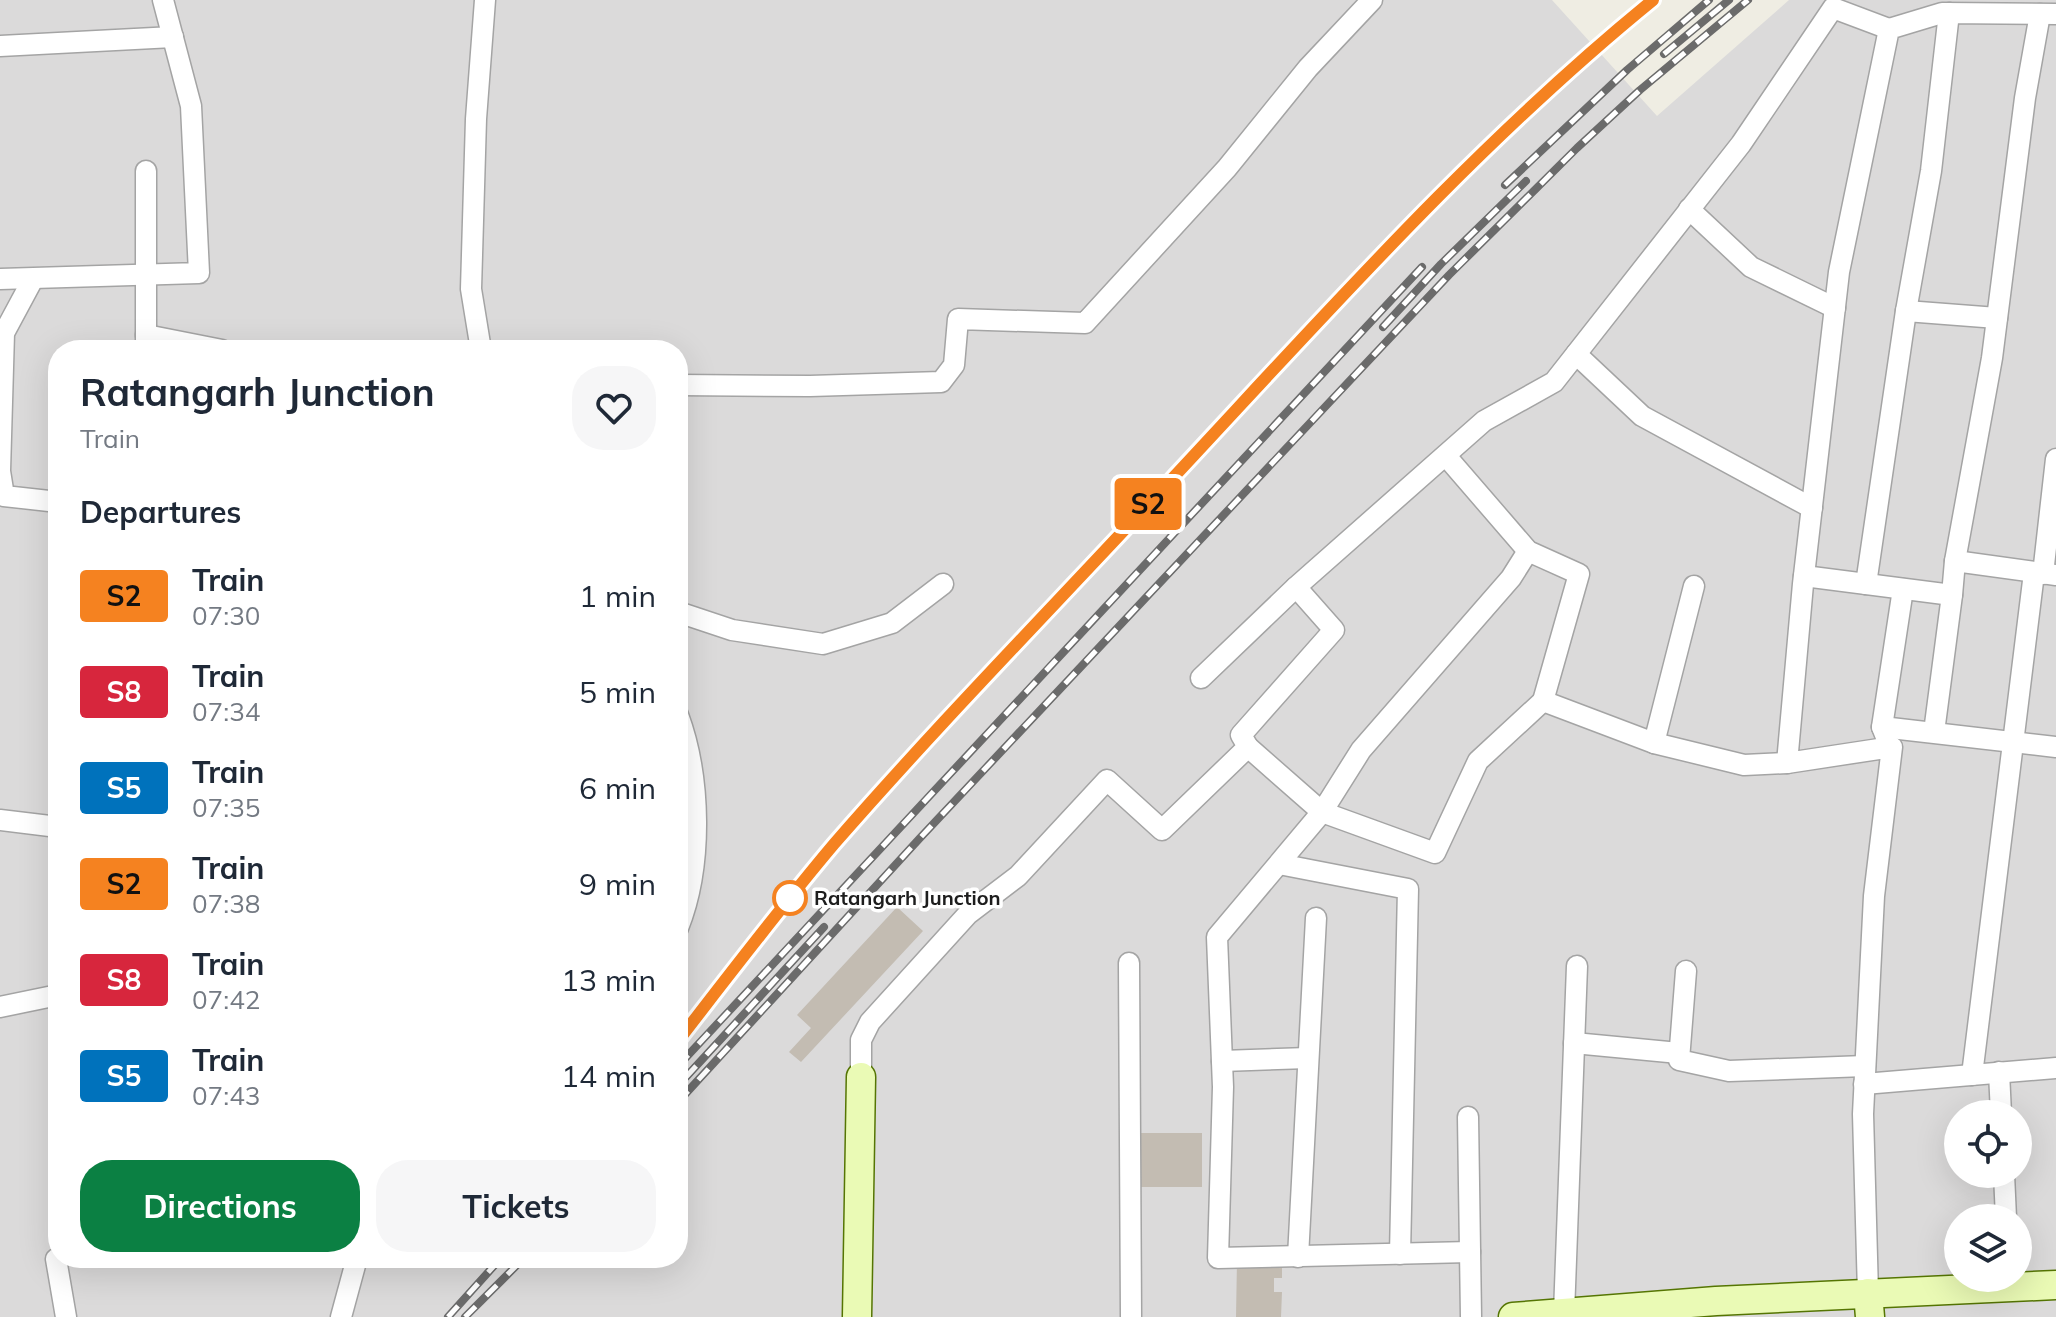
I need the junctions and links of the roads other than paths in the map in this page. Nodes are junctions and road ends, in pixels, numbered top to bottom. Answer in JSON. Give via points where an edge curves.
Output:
{"nodes":[{"id":1,"x":163,"y":0,"type":"edge"},
{"id":2,"x":485,"y":0,"type":"edge"},
{"id":3,"x":1372,"y":0,"type":"edge"},
{"id":4,"x":1949,"y":13,"type":"junction"},
{"id":5,"x":2048,"y":14,"type":"edge"},
{"id":6,"x":1889,"y":29,"type":"junction"},
{"id":7,"x":173,"y":37,"type":"junction"},
{"id":8,"x":0,"y":46,"type":"edge"},
{"id":9,"x":146,"y":171,"type":"dead end"},
{"id":10,"x":1689,"y":209,"type":"junction"},
{"id":11,"x":147,"y":275,"type":"junction"},
{"id":12,"x":0,"y":279,"type":"edge"},
{"id":13,"x":33,"y":279,"type":"junction"},
{"id":14,"x":1835,"y":308,"type":"junction"},
{"id":15,"x":1906,"y":311,"type":"junction"},
{"id":16,"x":1997,"y":318,"type":"junction"},
{"id":17,"x":146,"y":340,"type":"edge"},
{"id":18,"x":479,"y":340,"type":"edge"},
{"id":19,"x":1576,"y":354,"type":"junction"},
{"id":20,"x":688,"y":385,"type":"edge"},
{"id":21,"x":1446,"y":456,"type":"junction"},
{"id":22,"x":2056,"y":459,"type":"edge"},
{"id":23,"x":48,"y":501,"type":"edge"},
{"id":24,"x":1812,"y":508,"type":"junction"},
{"id":25,"x":1528,"y":551,"type":"junction"},
{"id":26,"x":1955,"y":561,"type":"junction"},
{"id":27,"x":2044,"y":574,"type":"edge"},
{"id":28,"x":1804,"y":576,"type":"junction"},
{"id":29,"x":943,"y":584,"type":"dead end"},
{"id":30,"x":1866,"y":584,"type":"junction"},
{"id":31,"x":1694,"y":586,"type":"dead end"},
{"id":32,"x":1296,"y":587,"type":"junction"},
{"id":33,"x":1903,"y":589,"type":"junction"},
{"id":34,"x":1952,"y":595,"type":"junction"},
{"id":35,"x":688,"y":615,"type":"edge"},
{"id":36,"x":1201,"y":678,"type":"dead end"},
{"id":37,"x":1543,"y":701,"type":"junction"},
{"id":38,"x":1882,"y":727,"type":"junction"},
{"id":39,"x":1934,"y":732,"type":"junction"},
{"id":40,"x":2013,"y":742,"type":"junction"},
{"id":41,"x":1654,"y":743,"type":"junction"},
{"id":42,"x":1248,"y":747,"type":"junction"},
{"id":43,"x":1892,"y":747,"type":"junction"},
{"id":44,"x":2056,"y":747,"type":"edge"},
{"id":45,"x":688,"y":750,"type":"edge"},
{"id":46,"x":1787,"y":763,"type":"junction"},
{"id":47,"x":1322,"y":812,"type":"junction"},
{"id":48,"x":0,"y":820,"type":"edge"},
{"id":49,"x":48,"y":826,"type":"edge"},
{"id":50,"x":1279,"y":864,"type":"junction"},
{"id":51,"x":688,"y":887,"type":"edge"},
{"id":52,"x":1316,"y":918,"type":"dead end"},
{"id":53,"x":1129,"y":963,"type":"dead end"},
{"id":54,"x":1577,"y":966,"type":"dead end"},
{"id":55,"x":1686,"y":971,"type":"dead end"},
{"id":56,"x":48,"y":997,"type":"edge"},
{"id":57,"x":0,"y":1007,"type":"edge"},
{"id":58,"x":1574,"y":1043,"type":"junction"},
{"id":59,"x":1679,"y":1053,"type":"junction"},
{"id":60,"x":1308,"y":1058,"type":"junction"},
{"id":61,"x":1222,"y":1061,"type":"junction"},
{"id":62,"x":2056,"y":1068,"type":"edge"},
{"id":63,"x":1999,"y":1072,"type":"junction"},
{"id":64,"x":1865,"y":1075,"type":"junction"},
{"id":65,"x":1972,"y":1075,"type":"junction"},
{"id":66,"x":861,"y":1077,"type":"joint"},
{"id":67,"x":2000,"y":1100,"type":"edge"},
{"id":68,"x":1468,"y":1117,"type":"dead end"},
{"id":69,"x":1470,"y":1252,"type":"junction"},
{"id":70,"x":1400,"y":1254,"type":"junction"},
{"id":71,"x":1298,"y":1257,"type":"junction"},
{"id":72,"x":58,"y":1268,"type":"edge"},
{"id":73,"x":354,"y":1268,"type":"edge"},
{"id":74,"x":2032,"y":1283,"type":"edge"},
{"id":75,"x":2056,"y":1285,"type":"edge"},
{"id":76,"x":1948,"y":1292,"type":"edge"},
{"id":77,"x":1869,"y":1305,"type":"edge"},
{"id":78,"x":1564,"y":1313,"type":"junction"},
{"id":79,"x":66,"y":1317,"type":"edge"},
{"id":80,"x":341,"y":1317,"type":"edge"},
{"id":81,"x":857,"y":1317,"type":"edge"},
{"id":82,"x":1131,"y":1317,"type":"edge"},
{"id":83,"x":1471,"y":1317,"type":"edge"},
{"id":84,"x":1513,"y":1317,"type":"edge"}],
"edges":[{"from":1,"to":7,"type":"street"},
{"from":2,"to":18,"type":"street","via":[[471,289]]},
{"from":3,"to":20,"type":"street","via":[[1085,323],[958,319],[954,365],[941,382]]},
{"from":4,"to":5,"type":"street"},
{"from":4,"to":6,"type":"street"},
{"from":4,"to":15,"type":"street","via":[[1931,171]]},
{"from":5,"to":16,"type":"street","via":[[2025,98]]},
{"from":6,"to":10,"type":"street","via":[[1833,8],[1741,144]]},
{"from":6,"to":14,"type":"street"},
{"from":7,"to":8,"type":"street"},
{"from":7,"to":11,"type":"street","via":[[191,106],[199,273]]},
{"from":9,"to":11,"type":"street"},
{"from":10,"to":14,"type":"street","via":[[1751,267]]},
{"from":10,"to":19,"type":"street"},
{"from":11,"to":13,"type":"street"},
{"from":11,"to":17,"type":"street"},
{"from":12,"to":13,"type":"street"},
{"from":13,"to":23,"type":"street","via":[[4,333],[0,471],[4,496]]},
{"from":14,"to":24,"type":"street"},
{"from":15,"to":16,"type":"street"},
{"from":15,"to":30,"type":"street"},
{"from":16,"to":26,"type":"street"},
{"from":19,"to":21,"type":"street","via":[[1554,382],[1484,421]]},
{"from":19,"to":24,"type":"street","via":[[1642,416]]},
{"from":21,"to":25,"type":"street"},
{"from":21,"to":32,"type":"street"},
{"from":22,"to":27,"type":"street"},
{"from":24,"to":28,"type":"street"},
{"from":25,"to":37,"type":"street","via":[[1579,574]]},
{"from":25,"to":47,"type":"street","via":[[1511,578],[1361,750]]},
{"from":26,"to":27,"type":"street"},
{"from":26,"to":34,"type":"street"},
{"from":27,"to":40,"type":"street"},
{"from":28,"to":30,"type":"street"},
{"from":28,"to":46,"type":"street"},
{"from":29,"to":35,"type":"street","via":[[892,623],[823,644],[732,630]]},
{"from":30,"to":33,"type":"street"},
{"from":31,"to":41,"type":"street"},
{"from":32,"to":36,"type":"street"},
{"from":32,"to":42,"type":"street","via":[[1334,630],[1241,735]]},
{"from":33,"to":34,"type":"street"},
{"from":33,"to":38,"type":"street"},
{"from":34,"to":39,"type":"street"},
{"from":37,"to":41,"type":"street"},
{"from":37,"to":47,"type":"street","via":[[1478,761],[1435,853]]},
{"from":38,"to":39,"type":"street"},
{"from":38,"to":43,"type":"street"},
{"from":39,"to":40,"type":"street"},
{"from":40,"to":44,"type":"street"},
{"from":40,"to":65,"type":"street"},
{"from":41,"to":46,"type":"street","via":[[1744,765]]},
{"from":42,"to":47,"type":"street"},
{"from":42,"to":66,"type":"street","via":[[1162,830],[1107,780],[1018,876],[968,914],[870,1022],[861,1040]]},
{"from":43,"to":46,"type":"street"},
{"from":43,"to":64,"type":"street","via":[[1874,896]]},
{"from":45,"to":51,"type":"street","via":[[695,858]]},
{"from":47,"to":50,"type":"street"},
{"from":48,"to":49,"type":"street"},
{"from":50,"to":61,"type":"street","via":[[1217,937]]},
{"from":50,"to":70,"type":"street","via":[[1408,889]]},
{"from":52,"to":60,"type":"street"},
{"from":53,"to":82,"type":"street"},
{"from":54,"to":58,"type":"street"},
{"from":55,"to":59,"type":"street"},
{"from":56,"to":57,"type":"street"},
{"from":58,"to":59,"type":"street"},
{"from":58,"to":78,"type":"street"},
{"from":59,"to":64,"type":"street","via":[[1679,1060],[1729,1071]]},
{"from":60,"to":61,"type":"street"},
{"from":60,"to":71,"type":"street"},
{"from":61,"to":71,"type":"street","via":[[1218,1258]]},
{"from":62,"to":63,"type":"street"},
{"from":63,"to":65,"type":"street"},
{"from":63,"to":67,"type":"street"},
{"from":64,"to":65,"type":"street"},
{"from":64,"to":77,"type":"street"},
{"from":66,"to":81,"type":"street"},
{"from":68,"to":69,"type":"street"},
{"from":69,"to":70,"type":"street"},
{"from":69,"to":83,"type":"street"},
{"from":70,"to":71,"type":"street"},
{"from":72,"to":79,"type":"street"},
{"from":73,"to":80,"type":"street"},
{"from":74,"to":75,"type":"street"},
{"from":76,"to":77,"type":"street"},
{"from":77,"to":78,"type":"street"},
{"from":78,"to":84,"type":"street"}]}
